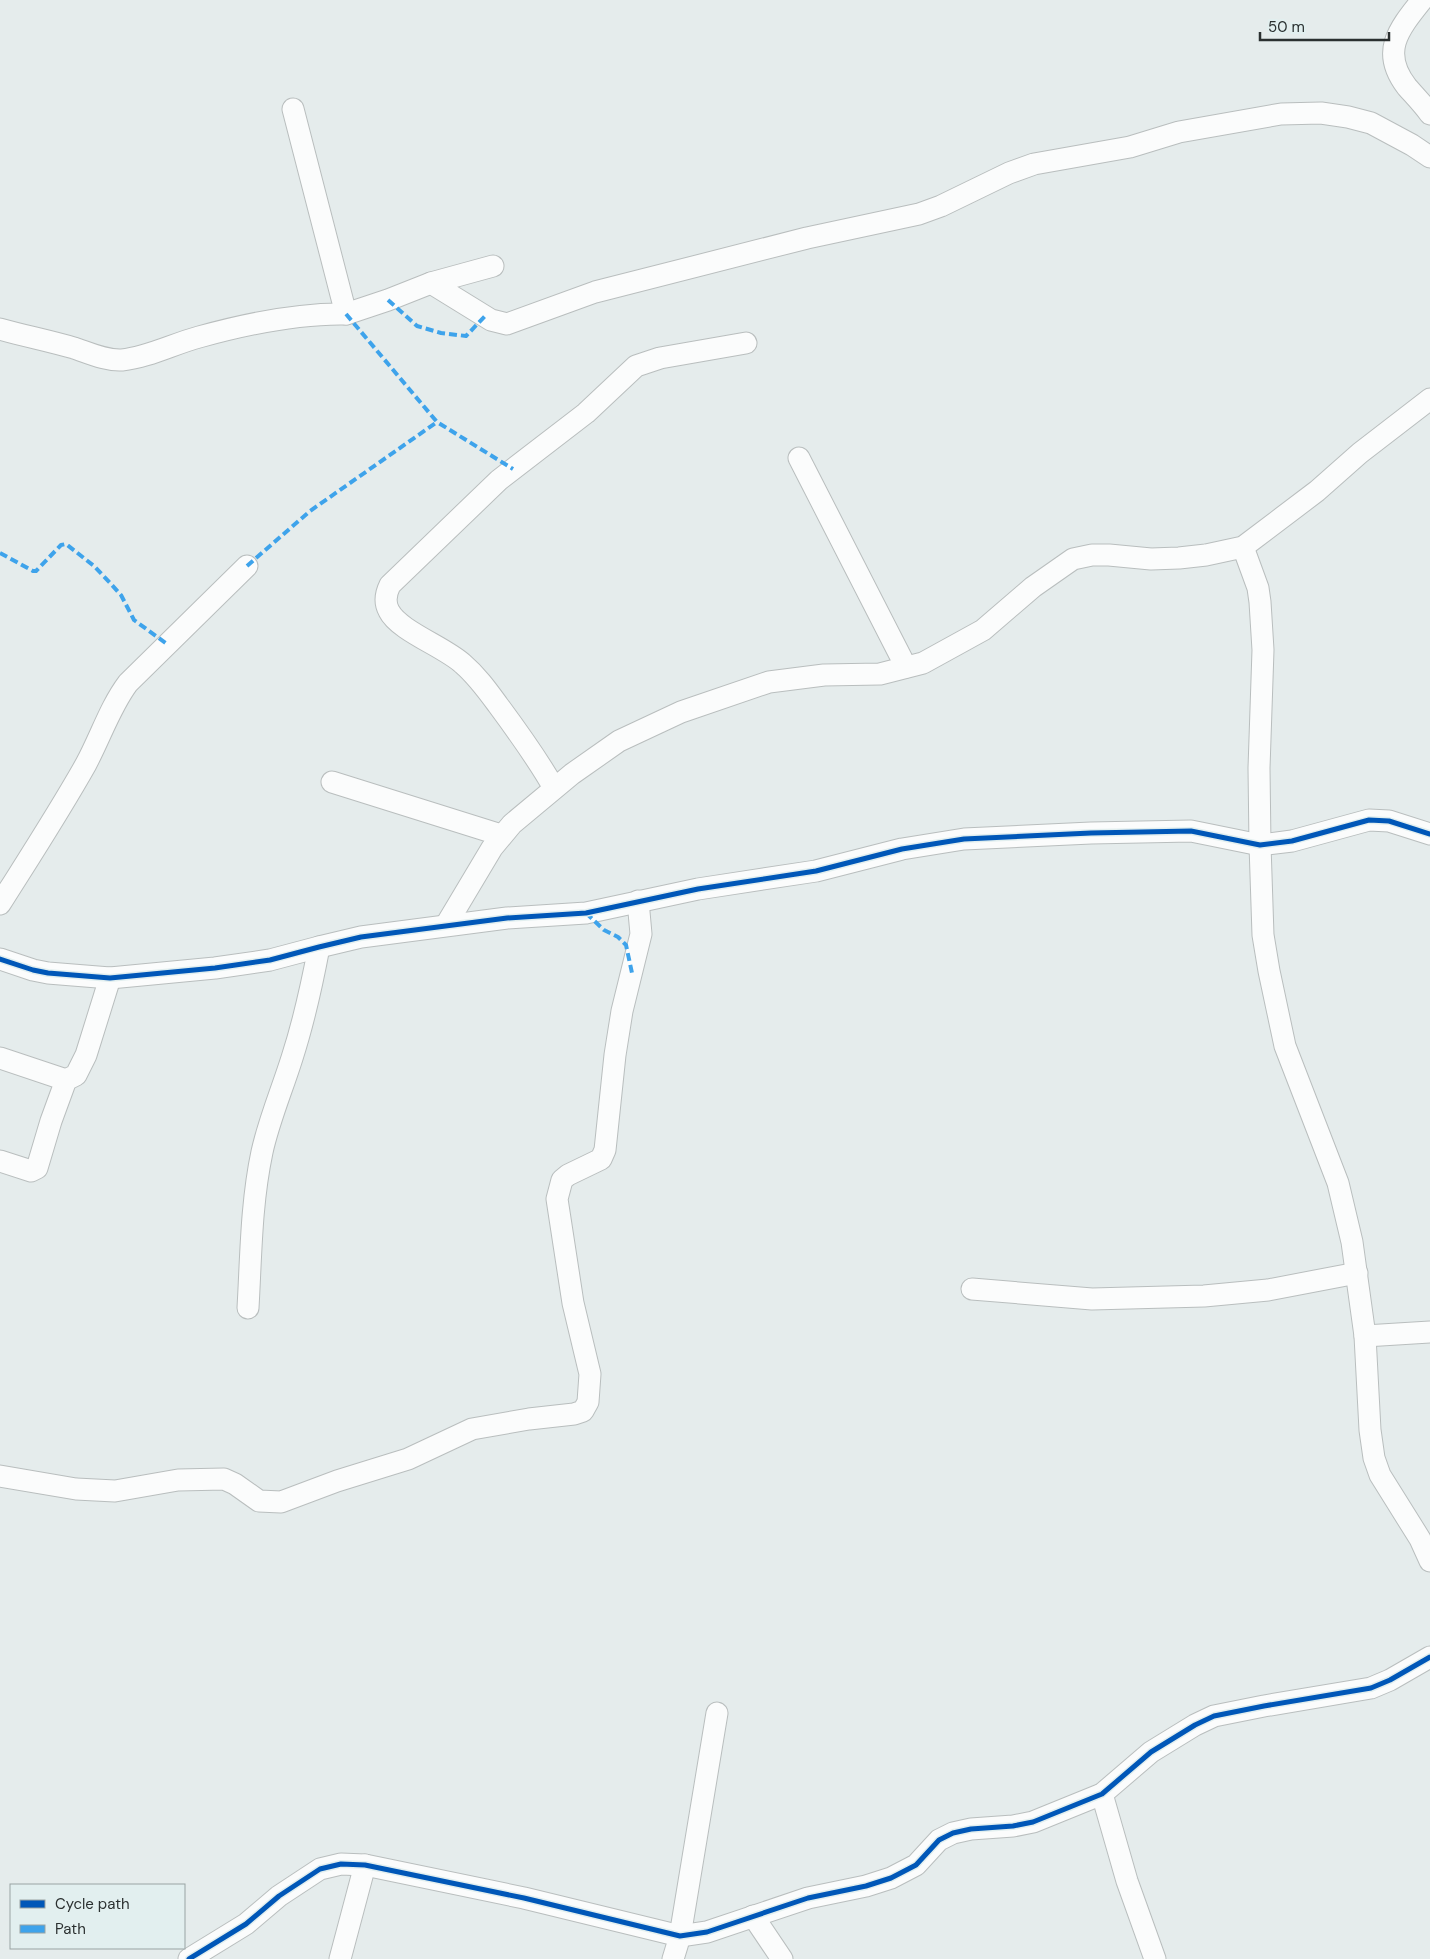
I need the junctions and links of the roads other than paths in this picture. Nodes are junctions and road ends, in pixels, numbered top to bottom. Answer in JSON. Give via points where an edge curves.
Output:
{"nodes":[{"id":1,"x":1422,"y":0,"type":"edge"},
{"id":2,"x":293,"y":109,"type":"dead end"},
{"id":3,"x":1430,"y":114,"type":"edge"},
{"id":4,"x":1430,"y":157,"type":"edge"},
{"id":5,"x":494,"y":266,"type":"dead end"},
{"id":6,"x":431,"y":283,"type":"junction"},
{"id":7,"x":346,"y":314,"type":"junction"},
{"id":8,"x":0,"y":329,"type":"edge"},
{"id":9,"x":746,"y":343,"type":"dead end"},
{"id":10,"x":1430,"y":399,"type":"edge"},
{"id":11,"x":799,"y":458,"type":"dead end"},
{"id":12,"x":1243,"y":547,"type":"junction"},
{"id":13,"x":247,"y":566,"type":"dead end"},
{"id":14,"x":906,"y":668,"type":"junction"},
{"id":15,"x":332,"y":782,"type":"dead end"},
{"id":16,"x":554,"y":788,"type":"junction"},
{"id":17,"x":1430,"y":834,"type":"edge"},
{"id":18,"x":501,"y":835,"type":"junction"},
{"id":19,"x":1260,"y":845,"type":"junction"},
{"id":20,"x":638,"y":901,"type":"junction"},
{"id":21,"x":0,"y":904,"type":"edge"},
{"id":22,"x":446,"y":925,"type":"junction"},
{"id":23,"x":319,"y":946,"type":"junction"},
{"id":24,"x":0,"y":959,"type":"edge"},
{"id":25,"x":110,"y":978,"type":"junction"},
{"id":26,"x":0,"y":1058,"type":"edge"},
{"id":27,"x":66,"y":1080,"type":"junction"},
{"id":28,"x":0,"y":1161,"type":"edge"},
{"id":29,"x":1356,"y":1274,"type":"junction"},
{"id":30,"x":972,"y":1289,"type":"dead end"},
{"id":31,"x":248,"y":1308,"type":"dead end"},
{"id":32,"x":1430,"y":1332,"type":"edge"},
{"id":33,"x":1365,"y":1336,"type":"junction"},
{"id":34,"x":0,"y":1476,"type":"edge"},
{"id":35,"x":1430,"y":1561,"type":"edge"},
{"id":36,"x":1430,"y":1656,"type":"edge"},
{"id":37,"x":717,"y":1713,"type":"dead end"},
{"id":38,"x":1102,"y":1794,"type":"junction"},
{"id":39,"x":365,"y":1865,"type":"junction"},
{"id":40,"x":753,"y":1916,"type":"junction"},
{"id":41,"x":680,"y":1936,"type":"junction"},
{"id":42,"x":189,"y":1959,"type":"edge"},
{"id":43,"x":340,"y":1959,"type":"edge"},
{"id":44,"x":673,"y":1959,"type":"edge"},
{"id":45,"x":782,"y":1959,"type":"edge"},
{"id":46,"x":1155,"y":1959,"type":"edge"}],
"edges":[{"from":1,"to":3,"type":"street","via":[[1396,37],[1393,53],[1396,68]]},
{"from":2,"to":7,"type":"street"},
{"from":4,"to":6,"type":"street","via":[[1371,124],[1348,117],[1321,113],[1281,114],[1179,132],[1130,147],[1034,164],[919,214],[807,238],[595,292],[507,324],[491,320]]},
{"from":5,"to":6,"type":"street"},
{"from":6,"to":7,"type":"street"},
{"from":7,"to":8,"type":"street","via":[[284,318],[120,360]]},
{"from":9,"to":16,"type":"street","via":[[660,358],[636,366],[586,413],[499,480],[387,591],[386,602],[396,620],[448,652],[486,688],[536,756]]},
{"from":10,"to":12,"type":"street"},
{"from":11,"to":14,"type":"street"},
{"from":12,"to":14,"type":"street","via":[[1180,558],[1151,560],[1092,555],[1073,559],[1033,587],[983,630],[923,663]]},
{"from":12,"to":19,"type":"street","via":[[1260,602]]},
{"from":13,"to":21,"type":"street","via":[[128,682],[47,830]]},
{"from":14,"to":16,"type":"street","via":[[880,674],[824,675],[769,682],[681,712],[606,748]]},
{"from":15,"to":18,"type":"street"},
{"from":16,"to":18,"type":"street"},
{"from":17,"to":19,"type":"street","via":[[1389,821],[1369,820],[1292,841]]},
{"from":18,"to":22,"type":"street"},
{"from":19,"to":20,"type":"street","via":[[1190,831],[964,839],[902,849],[816,871]]},
{"from":19,"to":29,"type":"street","via":[[1263,935],[1276,1010],[1285,1046],[1338,1183]]},
{"from":20,"to":22,"type":"street","via":[[586,913]]},
{"from":20,"to":34,"type":"street","via":[[641,934],[622,1011],[605,1150],[601,1159],[562,1180],[557,1199],[573,1302],[590,1374],[588,1402],[583,1411],[472,1430],[408,1459],[281,1502],[259,1501],[224,1479],[178,1480],[115,1490],[76,1489]]},
{"from":22,"to":23,"type":"street"},
{"from":23,"to":25,"type":"street","via":[[270,960]]},
{"from":23,"to":31,"type":"street","via":[[309,1001],[262,1151],[252,1215]]},
{"from":24,"to":25,"type":"street","via":[[48,973]]},
{"from":25,"to":27,"type":"street","via":[[86,1055],[76,1075]]},
{"from":26,"to":27,"type":"street"},
{"from":27,"to":28,"type":"street","via":[[37,1168],[31,1171]]},
{"from":29,"to":30,"type":"street","via":[[1268,1290],[1092,1300]]},
{"from":29,"to":33,"type":"street"},
{"from":32,"to":33,"type":"street"},
{"from":33,"to":35,"type":"street","via":[[1374,1458],[1383,1480]]},
{"from":36,"to":38,"type":"street","via":[[1371,1688],[1214,1716],[1151,1752]]},
{"from":37,"to":41,"type":"street"},
{"from":38,"to":40,"type":"street","via":[[1033,1822],[953,1833],[939,1840],[916,1864],[891,1878],[808,1898]]},
{"from":38,"to":46,"type":"street","via":[[1127,1881]]},
{"from":39,"to":41,"type":"street","via":[[524,1898]]},
{"from":39,"to":42,"type":"street","via":[[341,1864],[320,1869],[246,1924]]},
{"from":39,"to":43,"type":"street"},
{"from":40,"to":41,"type":"street","via":[[707,1932]]},
{"from":40,"to":45,"type":"street"},
{"from":41,"to":44,"type":"street"}]}
